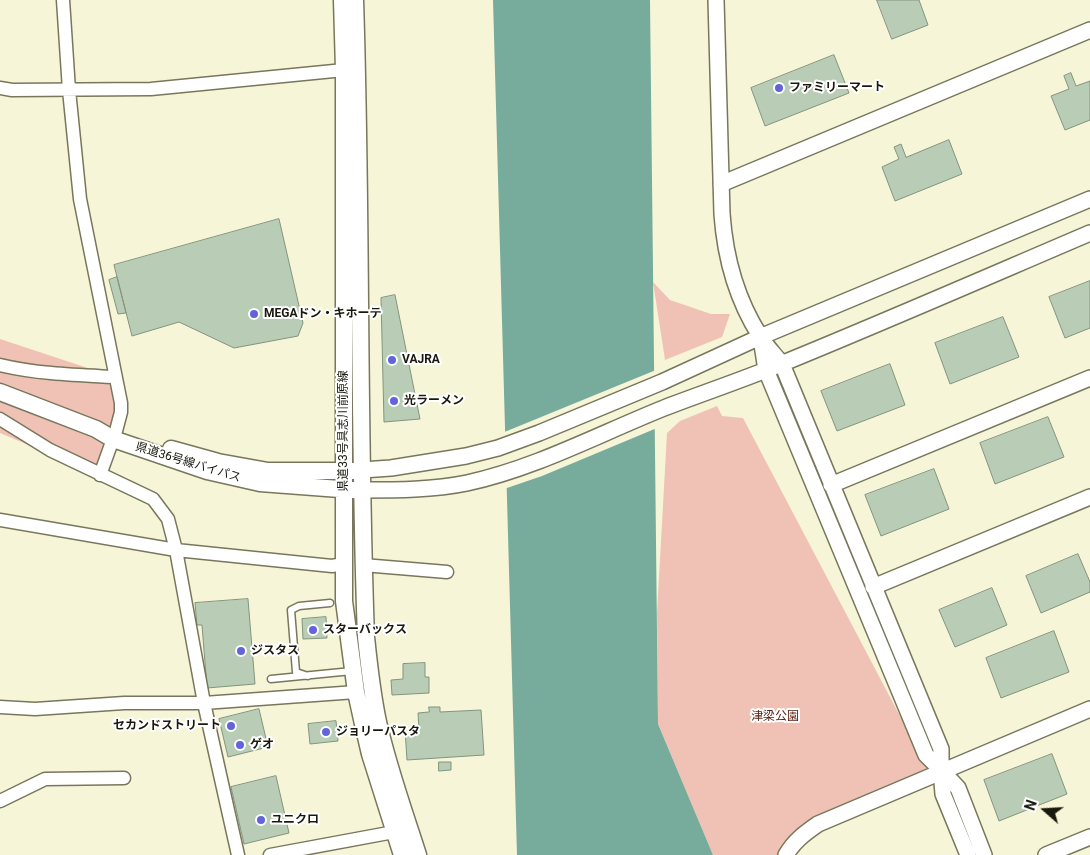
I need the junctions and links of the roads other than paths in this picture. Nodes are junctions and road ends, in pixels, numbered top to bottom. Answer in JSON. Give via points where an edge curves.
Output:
{"nodes":[{"id":1,"x":63,"y":0,"type":"edge"},
{"id":2,"x":342,"y":0,"type":"edge"},
{"id":3,"x":356,"y":0,"type":"edge"},
{"id":4,"x":716,"y":0,"type":"edge"},
{"id":5,"x":1090,"y":30,"type":"edge"},
{"id":6,"x":344,"y":70,"type":"junction"},
{"id":7,"x":0,"y":88,"type":"edge"},
{"id":8,"x":69,"y":90,"type":"junction"},
{"id":9,"x":721,"y":184,"type":"junction"},
{"id":10,"x":1090,"y":199,"type":"edge"},
{"id":11,"x":1090,"y":233,"type":"edge"},
{"id":12,"x":760,"y":337,"type":"junction"},
{"id":13,"x":782,"y":364,"type":"junction"},
{"id":14,"x":0,"y":365,"type":"edge"},
{"id":15,"x":766,"y":370,"type":"junction"},
{"id":16,"x":115,"y":377,"type":"junction"},
{"id":17,"x":1090,"y":378,"type":"edge"},
{"id":18,"x":0,"y":392,"type":"edge"},
{"id":19,"x":0,"y":420,"type":"edge"},
{"id":20,"x":109,"y":432,"type":"junction"},
{"id":21,"x":362,"y":470,"type":"junction"},
{"id":22,"x":344,"y":471,"type":"junction"},
{"id":23,"x":100,"y":475,"type":"junction"},
{"id":24,"x":831,"y":485,"type":"junction"},
{"id":25,"x":344,"y":490,"type":"junction"},
{"id":26,"x":362,"y":490,"type":"junction"},
{"id":27,"x":1090,"y":498,"type":"edge"},
{"id":28,"x":0,"y":520,"type":"edge"},
{"id":29,"x":176,"y":550,"type":"junction"},
{"id":30,"x":343,"y":564,"type":"junction"},
{"id":31,"x":363,"y":565,"type":"junction"},
{"id":32,"x":447,"y":572,"type":"dead end"},
{"id":33,"x":873,"y":587,"type":"junction"},
{"id":34,"x":330,"y":603,"type":"dead end"},
{"id":35,"x":353,"y":671,"type":"junction"},
{"id":36,"x":308,"y":676,"type":"junction"},
{"id":37,"x":271,"y":679,"type":"dead end"},
{"id":38,"x":356,"y":692,"type":"junction"},
{"id":39,"x":204,"y":703,"type":"junction"},
{"id":40,"x":0,"y":707,"type":"edge"},
{"id":41,"x":1090,"y":709,"type":"edge"},
{"id":42,"x":941,"y":770,"type":"junction"},
{"id":43,"x":124,"y":778,"type":"dead end"},
{"id":44,"x":0,"y":800,"type":"edge"},
{"id":45,"x":394,"y":832,"type":"junction"},
{"id":46,"x":1090,"y":836,"type":"edge"},
{"id":47,"x":238,"y":855,"type":"edge"},
{"id":48,"x":270,"y":855,"type":"edge"},
{"id":49,"x":402,"y":855,"type":"edge"},
{"id":50,"x":418,"y":855,"type":"edge"},
{"id":51,"x":786,"y":855,"type":"edge"},
{"id":52,"x":968,"y":855,"type":"edge"},
{"id":53,"x":984,"y":855,"type":"edge"},
{"id":54,"x":1046,"y":855,"type":"edge"}],
"edges":[{"from":1,"to":8,"type":"street"},
{"from":2,"to":6,"type":"main road","name":"県道33号具志川前原線"},
{"from":3,"to":21,"type":"main road","name":"県道33号具志川前原線"},
{"from":4,"to":9,"type":"street"},
{"from":5,"to":9,"type":"street"},
{"from":6,"to":8,"type":"street","via":[[151,89]]},
{"from":6,"to":22,"type":"main road","name":"県道33号具志川前原線"},
{"from":7,"to":8,"type":"street"},
{"from":8,"to":16,"type":"street","via":[[80,199]]},
{"from":9,"to":12,"type":"street","via":[[724,240],[729,263]]},
{"from":10,"to":12,"type":"street"},
{"from":11,"to":13,"type":"street"},
{"from":12,"to":13,"type":"street"},
{"from":12,"to":15,"type":"street"},
{"from":12,"to":21,"type":"street","via":[[662,382],[498,448],[435,462]]},
{"from":13,"to":15,"type":"street"},
{"from":13,"to":24,"type":"street"},
{"from":14,"to":16,"type":"street","via":[[51,374]]},
{"from":15,"to":26,"type":"street","via":[[498,475],[437,487]]},
{"from":15,"to":42,"type":"street","via":[[926,755]]},
{"from":16,"to":20,"type":"street","via":[[121,412]]},
{"from":17,"to":24,"type":"street"},
{"from":18,"to":20,"type":"main road","name":"県道36号線バイパス"},
{"from":19,"to":23,"type":"street"},
{"from":20,"to":22,"type":"main road","via":[[218,462],[268,471]]},
{"from":20,"to":23,"type":"street"},
{"from":20,"to":25,"type":"main road","name":"県道36号線バイパス","via":[[170,460],[245,480]]},
{"from":21,"to":22,"type":"main road"},
{"from":21,"to":26,"type":"main road","name":"県道33号具志川前原線"},
{"from":22,"to":25,"type":"main road","name":"県道33号具志川前原線"},
{"from":23,"to":29,"type":"street","via":[[153,499],[168,519]]},
{"from":24,"to":33,"type":"street"},
{"from":25,"to":26,"type":"main road","name":"県道36号線バイパス"},
{"from":25,"to":30,"type":"main road","name":"県道33号具志川前原線"},
{"from":26,"to":31,"type":"main road","name":"県道33号具志川前原線"},
{"from":27,"to":33,"type":"street"},
{"from":28,"to":29,"type":"street"},
{"from":29,"to":30,"type":"street","via":[[332,566]]},
{"from":29,"to":39,"type":"street"},
{"from":30,"to":35,"type":"main road","name":"県道33号具志川前原線"},
{"from":31,"to":32,"type":"street"},
{"from":31,"to":50,"type":"main road","name":"県道33号具志川前原線","via":[[366,637],[378,721]]},
{"from":33,"to":42,"type":"street","via":[[941,749]]},
{"from":34,"to":36,"type":"lane","via":[[299,606],[291,610],[296,672]]},
{"from":35,"to":36,"type":"lane"},
{"from":35,"to":38,"type":"main road","name":"県道33号具志川前原線"},
{"from":36,"to":37,"type":"lane"},
{"from":38,"to":39,"type":"street"},
{"from":38,"to":45,"type":"main road","name":"県道33号具志川前原線","via":[[370,754]]},
{"from":39,"to":40,"type":"street","via":[[124,703],[35,709]]},
{"from":39,"to":47,"type":"street"},
{"from":41,"to":42,"type":"street"},
{"from":42,"to":51,"type":"street","via":[[818,824],[803,834]]},
{"from":42,"to":52,"type":"street","via":[[943,794]]},
{"from":42,"to":53,"type":"street","via":[[958,788]]},
{"from":43,"to":44,"type":"street","via":[[45,779]]},
{"from":45,"to":48,"type":"street"},
{"from":45,"to":49,"type":"main road","name":"県道33号具志川前原線"},
{"from":46,"to":54,"type":"street"}]}
